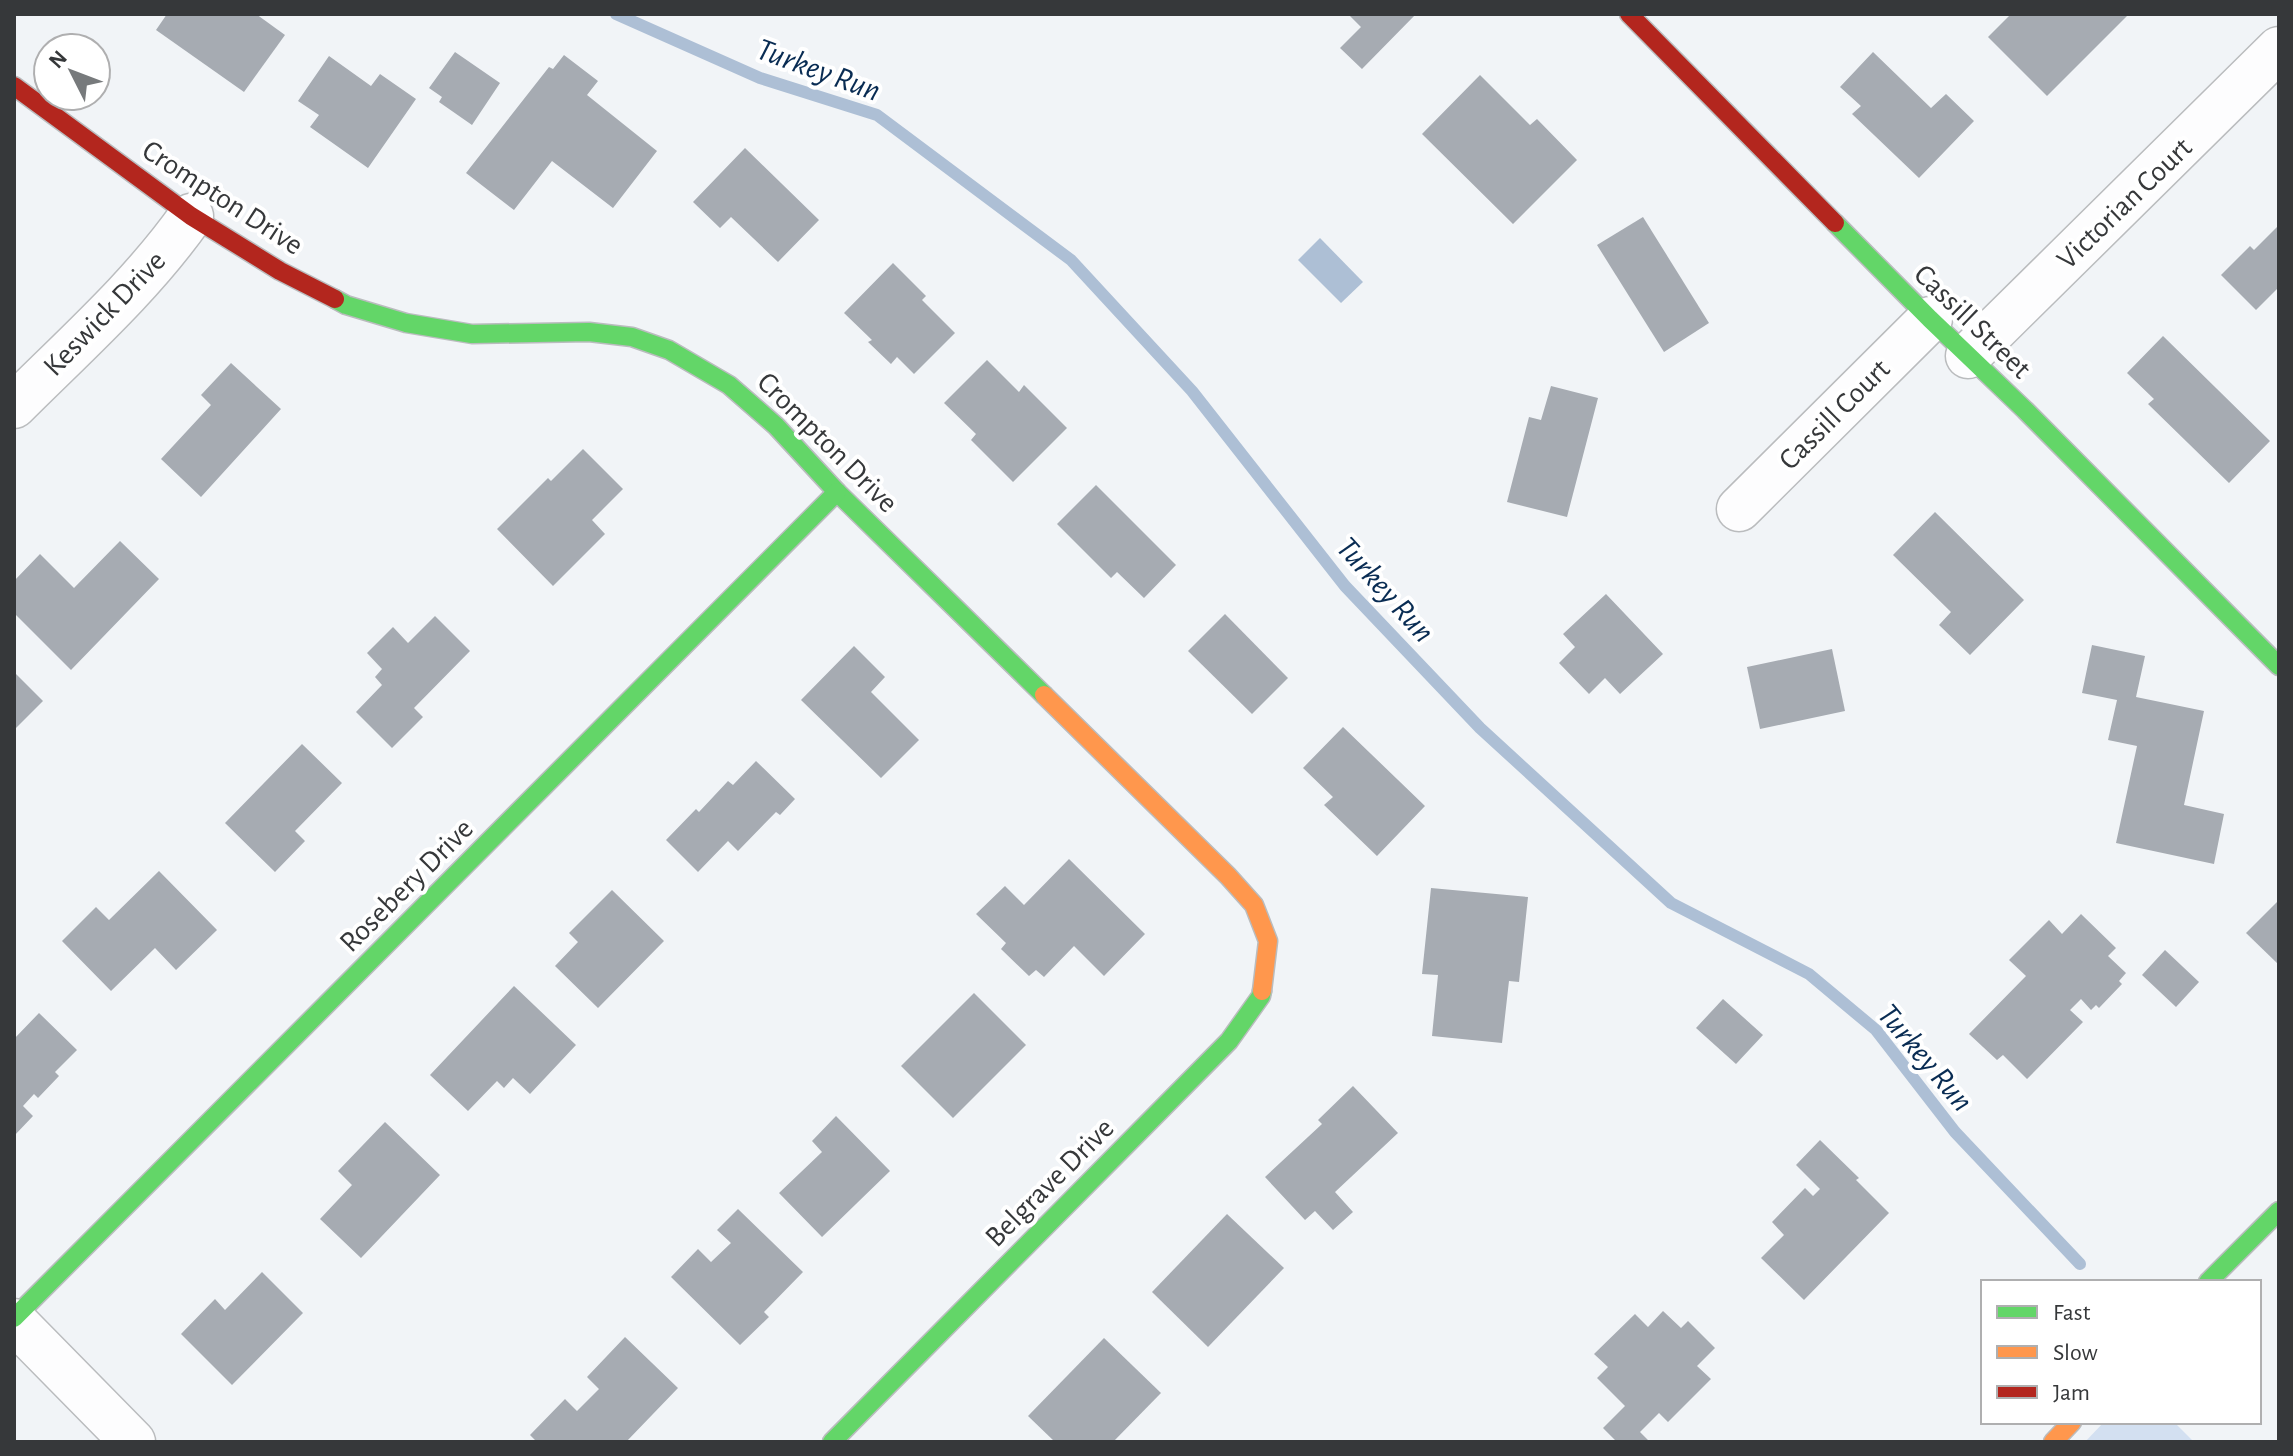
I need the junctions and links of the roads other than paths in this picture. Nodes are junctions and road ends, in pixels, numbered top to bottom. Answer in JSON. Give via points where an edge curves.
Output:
{"nodes":[{"id":1,"x":1629,"y":14,"type":"edge"},
{"id":2,"x":2279,"y":49,"type":"edge"},
{"id":3,"x":14,"y":86,"type":"edge"},
{"id":4,"x":191,"y":216,"type":"junction"},
{"id":5,"x":1930,"y":319,"type":"junction"},
{"id":6,"x":1968,"y":356,"type":"junction"},
{"id":7,"x":14,"y":406,"type":"edge"},
{"id":8,"x":837,"y":492,"type":"junction"},
{"id":9,"x":1739,"y":509,"type":"dead end"},
{"id":10,"x":2279,"y":666,"type":"edge"},
{"id":11,"x":1268,"y":941,"type":"joint"},
{"id":12,"x":2279,"y":1211,"type":"edge"},
{"id":13,"x":2210,"y":1280,"type":"edge"},
{"id":14,"x":14,"y":1320,"type":"edge"},
{"id":15,"x":2070,"y":1424,"type":"edge"},
{"id":16,"x":133,"y":1442,"type":"edge"},
{"id":17,"x":832,"y":1442,"type":"edge"},
{"id":18,"x":2053,"y":1442,"type":"edge"}],
"edges":[{"from":1,"to":5,"type":"street","name":"Cassill Street"},
{"from":2,"to":6,"type":"street","name":"Victorian Court"},
{"from":3,"to":4,"type":"street","name":"Crompton Drive"},
{"from":4,"to":7,"type":"street","name":"Keswick Drive","via":[[136,284]]},
{"from":4,"to":8,"type":"street","name":"Crompton Drive","via":[[346,305],[406,323],[472,334],[589,332],[632,337],[669,350],[729,385]]},
{"from":5,"to":6,"type":"street","name":"Cassill Street"},
{"from":5,"to":9,"type":"street","name":"Cassill Court"},
{"from":6,"to":10,"type":"street","name":"Cassill Street"},
{"from":8,"to":11,"type":"street","name":"Crompton Drive","via":[[1228,876],[1254,905]]},
{"from":8,"to":14,"type":"street","name":"Rosebery Drive"},
{"from":11,"to":17,"type":"street","name":"Belgrave Drive","via":[[1261,996],[1229,1041]]},
{"from":12,"to":13,"type":"street"},
{"from":14,"to":16,"type":"street"},
{"from":15,"to":18,"type":"street"}]}
